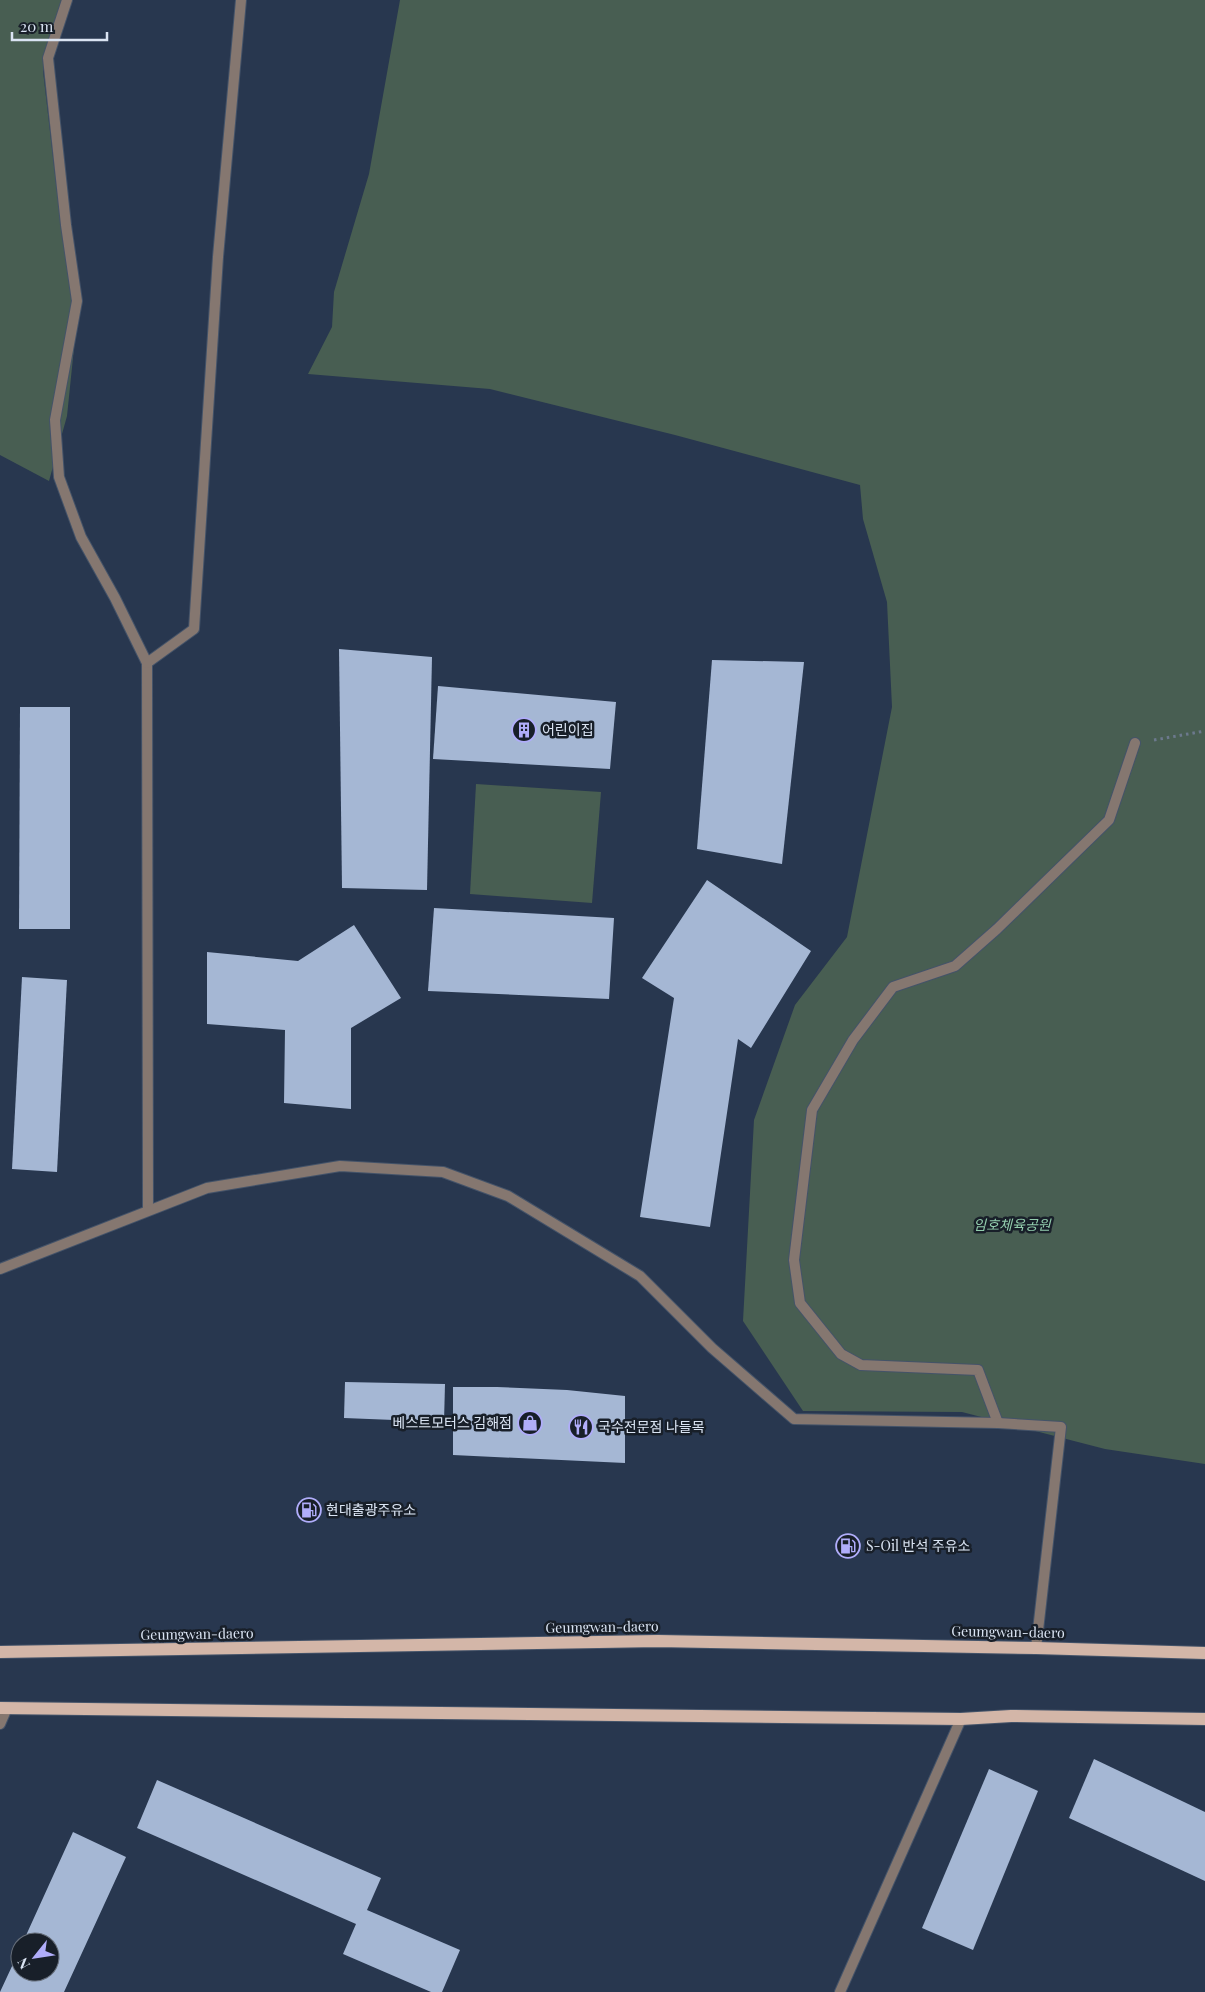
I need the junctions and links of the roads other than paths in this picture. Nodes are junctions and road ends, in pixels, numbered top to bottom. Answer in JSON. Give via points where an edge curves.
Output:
{"nodes":[{"id":1,"x":67,"y":0,"type":"edge"},
{"id":2,"x":241,"y":0,"type":"edge"},
{"id":3,"x":147,"y":663,"type":"junction"},
{"id":4,"x":1135,"y":743,"type":"road end"},
{"id":5,"x":148,"y":1210,"type":"junction"},
{"id":6,"x":0,"y":1269,"type":"edge"},
{"id":7,"x":998,"y":1422,"type":"junction"},
{"id":8,"x":1036,"y":1648,"type":"junction"},
{"id":9,"x":0,"y":1652,"type":"edge"},
{"id":10,"x":1205,"y":1653,"type":"edge"},
{"id":11,"x":4,"y":1708,"type":"edge"},
{"id":12,"x":961,"y":1719,"type":"junction"},
{"id":13,"x":1205,"y":1719,"type":"edge"},
{"id":14,"x":0,"y":1724,"type":"edge"},
{"id":15,"x":840,"y":1992,"type":"edge"}],
"edges":[{"from":1,"to":3,"type":"street","via":[[48,58],[77,301],[54,420],[59,477],[81,537]]},
{"from":2,"to":3,"type":"street","via":[[218,256],[194,629]]},
{"from":3,"to":5,"type":"street"},
{"from":4,"to":7,"type":"street","via":[[1109,820],[954,966],[893,987],[853,1040],[812,1110],[794,1260],[800,1304],[841,1354],[861,1365],[978,1370]]},
{"from":5,"to":6,"type":"street"},
{"from":5,"to":7,"type":"street","via":[[207,1188],[340,1166],[443,1172],[508,1196],[640,1276],[712,1348],[794,1419]]},
{"from":7,"to":8,"type":"street","via":[[1061,1427]]},
{"from":8,"to":9,"type":"main road","name":"Geumgwan-daero","via":[[658,1641]]},
{"from":8,"to":10,"type":"main road","name":"Geumgwan-daero"},
{"from":11,"to":12,"type":"main road"},
{"from":11,"to":14,"type":"street"},
{"from":12,"to":13,"type":"main road","via":[[1011,1716]]},
{"from":12,"to":15,"type":"street"}]}
